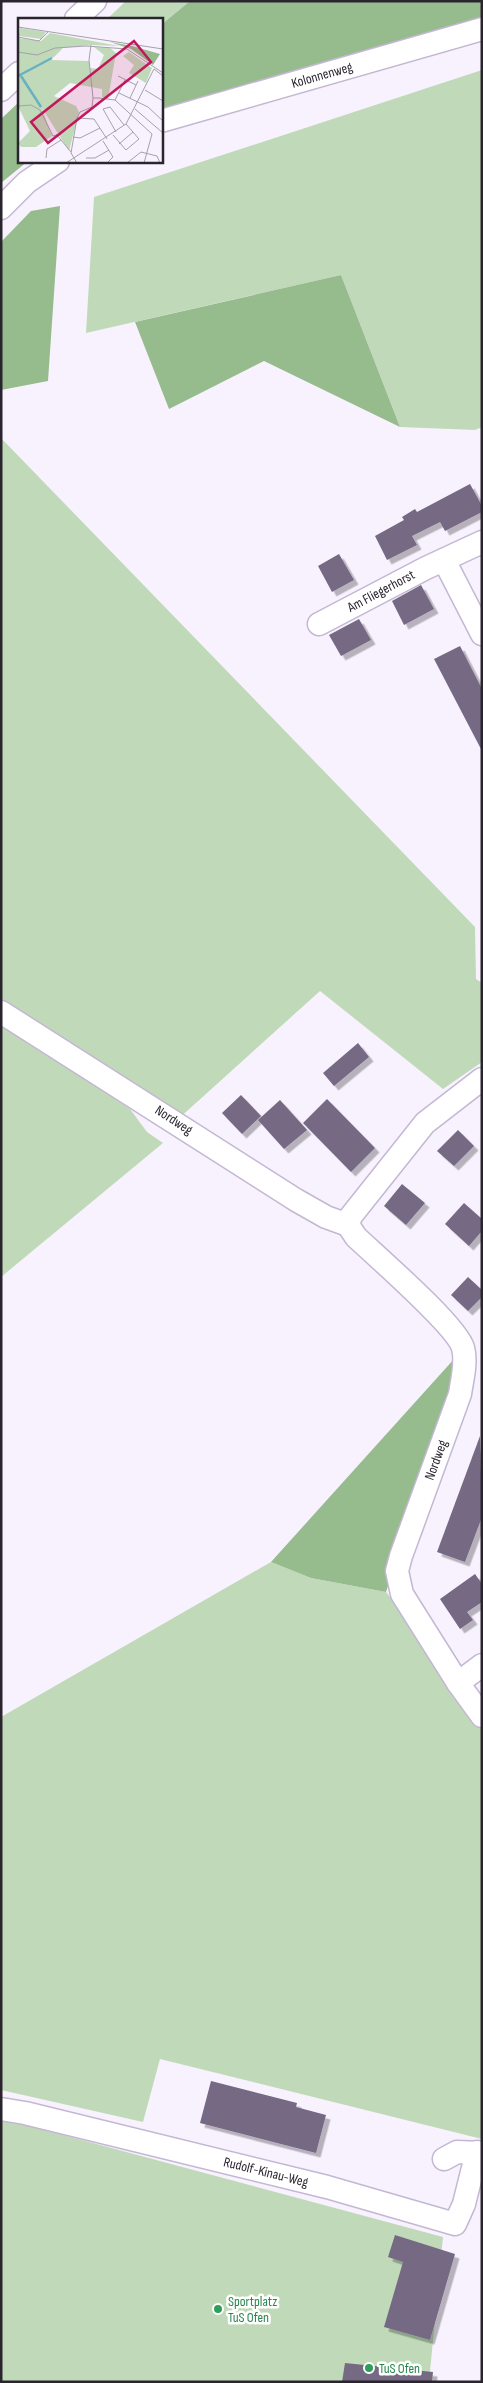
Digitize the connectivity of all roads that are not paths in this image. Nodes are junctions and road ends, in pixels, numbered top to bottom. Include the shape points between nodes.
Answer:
1 (95, 1) edge
2 (77, 18) edge
3 (482, 29) edge
4 (18, 74) edge
5 (1, 90) edge
6 (162, 121) edge
7 (57, 162) edge
8 (1, 208) edge
9 (482, 542) edge
10 (444, 560) junction
11 (319, 624) dead end
12 (482, 634) edge
13 (1, 1012) edge
14 (482, 1079) edge
15 (348, 1225) junction
16 (482, 1665) edge
17 (458, 1683) junction
18 (482, 1716) edge
19 (1, 2109) edge
20 (479, 2152) edge
21 (444, 2159) dead end

1 - 2 street
3 - 6 street, Kolonnenweg
4 - 5 street
7 - 8 street via 27,182
9 - 10 street, Am Fliegerhorst
10 - 11 street, Am Fliegerhorst
10 - 12 street
13 - 15 street, Nordweg via 296,1200
14 - 15 street via 425,1123 351,1216
15 - 17 street, Nordweg via 356,1237 446,1324 464,1348 460,1394 397,1571 399,1586 407,1602
16 - 17 street
17 - 18 street, Nordweg
19 - 20 street, Rudolf-Kinau-Weg via 25,2112 327,2187 455,2224
20 - 21 street, Rudolf-Kinau-Weg via 457,2152

